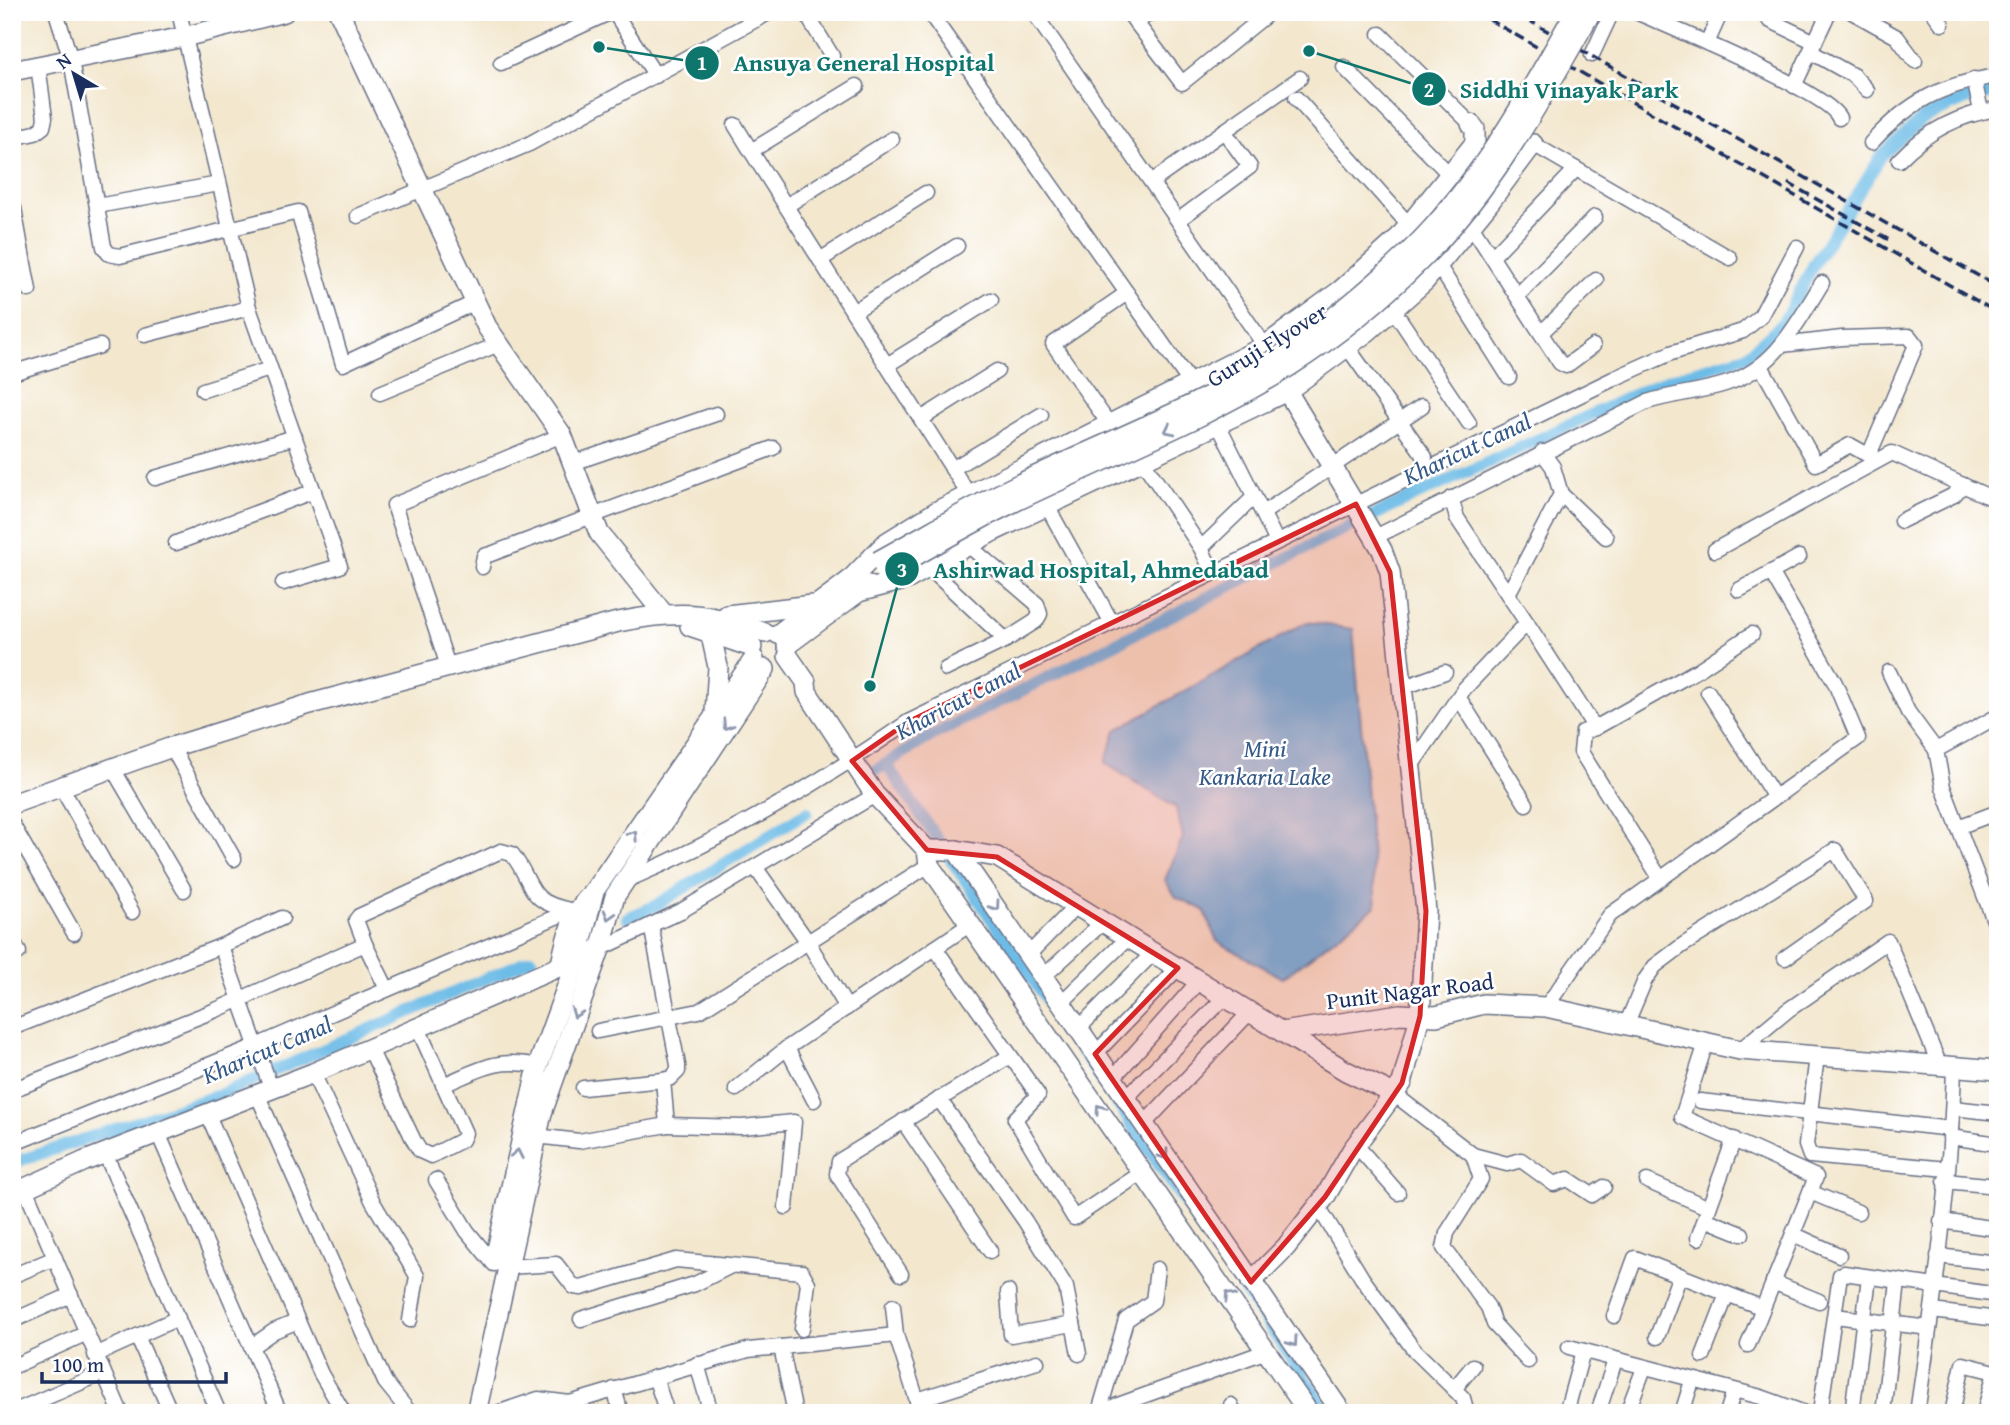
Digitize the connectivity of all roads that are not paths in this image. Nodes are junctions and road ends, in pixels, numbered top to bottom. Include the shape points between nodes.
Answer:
1 (56, 12) edge
2 (179, 12) edge
3 (284, 12) edge
4 (339, 12) edge
5 (613, 12) edge
6 (770, 12) edge
7 (805, 12) edge
8 (929, 12) edge
9 (1033, 12) edge
10 (1151, 12) edge
11 (1270, 12) edge
12 (1575, 12) edge
13 (1591, 12) edge
14 (1612, 12) edge
15 (1636, 12) edge
16 (1721, 12) edge
17 (1829, 12) edge
18 (1852, 12) edge
19 (1132, 18) edge
20 (1668, 18) edge
21 (1769, 20) dead end
22 (1380, 34) dead end
23 (184, 37) junction
24 (1707, 43) junction
25 (1813, 47) junction
26 (1592, 55) dead end
27 (832, 56) dead end
28 (71, 60) junction
29 (1915, 61) dead end
30 (501, 63) dead end
31 (38, 65) junction
32 (1344, 67) dead end
33 (12, 71) edge
34 (656, 76) junction
35 (1998, 76) edge
36 (1300, 78) dead end
37 (1975, 81) junction
38 (857, 86) dead end
39 (1794, 86) junction
40 (1867, 90) dead end
41 (1296, 98) dead end
42 (1998, 109) edge
43 (1980, 110) junction
44 (1839, 118) dead end
45 (1471, 124) joint
46 (735, 125) dead end
47 (1224, 131) junction
48 (12, 138) edge
49 (892, 139) dead end
50 (1871, 143) dead end
51 (1533, 144) joint
52 (751, 151) junction
53 (1899, 160) dead end
54 (1576, 169) junction
55 (1450, 175) junction
56 (1153, 181) junction
57 (219, 184) junction
58 (423, 190) junction
59 (926, 193) dead end
60 (97, 206) junction
61 (786, 206) junction
62 (14, 208) dead end
63 (358, 216) dead end
64 (1595, 217) dead end
65 (1180, 219) junction
66 (1409, 225) junction
67 (1471, 225) junction
68 (230, 230) junction
69 (957, 246) dead end
70 (1797, 247) dead end
71 (17, 249) edge
72 (1492, 257) junction
73 (1730, 258) dead end
74 (820, 260) junction
75 (1438, 265) junction
76 (1596, 280) dead end
77 (1822, 283) dead end
78 (29, 290) dead end
79 (1127, 293) junction
80 (1517, 296) junction
81 (991, 300) dead end
82 (476, 302) junction
83 (249, 308) junction
84 (1393, 309) junction
85 (853, 312) junction
86 (1541, 333) junction
87 (145, 335) dead end
88 (499, 344) junction
89 (1346, 345) junction
90 (1782, 345) junction
91 (100, 346) dead end
92 (1265, 346) junction
93 (1594, 346) dead end
94 (887, 365) junction
95 (1761, 366) junction
96 (271, 369) junction
97 (997, 371) dead end
98 (12, 373) edge
99 (1508, 377) dead end
100 (1191, 384) junction
101 (203, 390) dead end
102 (1287, 391) junction
103 (380, 393) dead end
104 (1422, 406) dead end
105 (716, 414) dead end
106 (1041, 415) dead end
107 (920, 419) junction
108 (1217, 422) junction
109 (1401, 423) junction
110 (1469, 423) dead end
111 (1109, 424) junction
112 (562, 435) junction
113 (295, 437) junction
114 (773, 448) dead end
115 (1542, 452) junction
116 (1425, 457) dead end
117 (1873, 458) junction
118 (1142, 460) junction
119 (573, 463) junction
120 (1334, 468) junction
121 (952, 469) junction
122 (155, 478) dead end
123 (1963, 485) junction
124 (314, 491) junction
125 (1561, 494) junction
126 (969, 495) junction
127 (1254, 497) junction
128 (1451, 498) junction
129 (1998, 501) edge
130 (1048, 506) junction
131 (1358, 506) junction
132 (1262, 513) junction
133 (593, 517) junction
134 (1902, 521) dead end
135 (1373, 534) junction
136 (1606, 537) dead end
137 (176, 542) dead end
138 (1277, 542) junction
139 (968, 545) junction
140 (1201, 548) junction
141 (1715, 550) dead end
142 (1799, 557) dead end
143 (482, 567) dead end
144 (881, 567) junction
145 (929, 568) junction
146 (1771, 572) junction
147 (1213, 573) junction
148 (283, 583) dead end
149 (854, 586) junction
150 (1739, 590) dead end
151 (1508, 594) junction
152 (817, 604) junction
153 (663, 612) junction
154 (1112, 623) junction
155 (1527, 623) junction
156 (708, 624) junction
157 (811, 626) junction
158 (1752, 634) dead end
159 (1006, 640) junction
160 (771, 651) junction
161 (448, 666) junction
162 (946, 669) dead end
163 (1445, 672) dead end
164 (1889, 672) dead end
165 (804, 684) junction
166 (1402, 688) junction
167 (1708, 692) dead end
168 (1459, 698) junction
169 (715, 713) junction
170 (1998, 716) edge
171 (1595, 728) junction
172 (1936, 750) junction
173 (175, 753) junction
174 (852, 761) junction
175 (1411, 766) junction
176 (116, 774) junction
177 (64, 792) junction
178 (875, 795) junction
179 (1774, 796) junction
180 (12, 804) edge
181 (1526, 804) dead end
182 (12, 811) edge
183 (1998, 812) edge
184 (12, 824) edge
185 (1958, 827) junction
186 (955, 850) junction
187 (928, 855) junction
188 (234, 859) dead end
189 (755, 867) junction
190 (1660, 878) junction
191 (622, 882) junction
192 (184, 890) dead end
193 (594, 891) junction
194 (1076, 906) junction
195 (575, 908) junction
196 (132, 912) dead end
197 (1994, 912) edge
198 (282, 918) dead end
199 (1103, 922) junction
200 (972, 923) junction
201 (651, 925) junction
202 (1998, 931) edge
203 (74, 933) dead end
204 (1128, 938) junction
205 (808, 942) junction
206 (366, 944) junction
207 (221, 946) junction
208 (935, 948) junction
209 (600, 949) junction
210 (1153, 953) junction
211 (1028, 955) junction
212 (1785, 958) dead end
213 (570, 960) junction
214 (1178, 968) junction
215 (1043, 977) junction
216 (1199, 981) junction
217 (387, 989) junction
218 (1225, 997) junction
219 (241, 999) junction
220 (1061, 1003) junction
221 (1546, 1007) junction
222 (847, 1008) junction
223 (1250, 1012) junction
224 (1420, 1016) junction
225 (668, 1017) junction
226 (1626, 1025) junction
227 (12, 1027) edge
228 (418, 1028) junction
229 (1078, 1028) junction
230 (598, 1031) dead end
231 (1282, 1032) junction
232 (1706, 1043) junction
233 (787, 1048) junction
234 (370, 1049) junction
235 (257, 1050) junction
236 (1740, 1050) junction
237 (1095, 1054) junction
238 (1010, 1056) junction
239 (1817, 1056) junction
240 (538, 1066) junction
241 (1947, 1066) junction
242 (1998, 1070) edge
243 (313, 1073) junction
244 (1112, 1079) junction
245 (663, 1080) junction
246 (443, 1085) junction
247 (583, 1088) dead end
248 (266, 1089) junction
249 (736, 1089) dead end
250 (12, 1090) edge
251 (1394, 1094) junction
252 (939, 1099) junction
253 (1125, 1099) junction
254 (814, 1100) dead end
255 (1700, 1101) dead end
256 (1953, 1108) junction
257 (1810, 1113) junction
258 (1998, 1113) edge
259 (208, 1115) junction
260 (903, 1121) junction
261 (667, 1125) junction
262 (1143, 1125) junction
263 (158, 1133) junction
264 (1951, 1133) junction
265 (536, 1136) junction
266 (1734, 1139) junction
267 (12, 1143) edge
268 (1998, 1144) edge
269 (1356, 1145) junction
270 (105, 1153) junction
271 (1472, 1155) junction
272 (1143, 1172) junction
273 (1946, 1175) junction
274 (436, 1180) dead end
275 (1647, 1181) dead end
276 (1998, 1186) edge
277 (1604, 1187) dead end
278 (19, 1191) edge
279 (1810, 1192) junction
280 (1398, 1194) dead end
281 (1318, 1206) junction
282 (786, 1207) dead end
283 (1858, 1212) dead end
284 (1707, 1214) junction
285 (1941, 1221) junction
286 (1998, 1229) edge
287 (1742, 1234) dead end
288 (1793, 1234) junction
289 (1698, 1238) dead end
290 (989, 1251) dead end
291 (1839, 1255) dead end
292 (1938, 1256) junction
293 (55, 1258) junction
294 (1998, 1264) edge
295 (501, 1265) junction
296 (732, 1265) junction
297 (1157, 1269) dead end
298 (901, 1274) dead end
299 (1680, 1275) junction
300 (12, 1276) edge
301 (1869, 1277) junction
302 (1251, 1282) junction
303 (1773, 1282) junction
304 (1898, 1282) junction
305 (1934, 1288) junction
306 (1008, 1292) dead end
307 (1727, 1294) junction
308 (71, 1295) junction
309 (1998, 1295) edge
310 (1819, 1301) dead end
311 (893, 1306) dead end
312 (1763, 1308) junction
313 (1931, 1311) junction
314 (1614, 1316) dead end
315 (1835, 1316) junction
316 (178, 1318) junction
317 (581, 1319) dead end
318 (1998, 1319) edge
319 (410, 1320) dead end
320 (1864, 1320) junction
321 (12, 1321) edge
322 (298, 1321) junction
323 (1893, 1323) junction
324 (1073, 1324) junction
325 (1929, 1328) junction
326 (802, 1329) dead end
327 (87, 1333) junction
328 (896, 1335) junction
329 (137, 1336) junction
330 (1657, 1338) dead end
331 (1748, 1345) dead end
332 (251, 1347) junction
333 (781, 1347) junction
334 (1267, 1351) junction
335 (95, 1354) junction
336 (1079, 1354) dead end
337 (1703, 1356) dead end
338 (1615, 1360) junction
339 (1528, 1361) dead end
340 (1037, 1362) dead end
341 (697, 1364) junction
342 (1473, 1366) dead end
343 (12, 1367) edge
344 (1644, 1368) junction
345 (1997, 1372) edge
346 (103, 1373) junction
347 (655, 1377) junction
348 (1692, 1381) junction
349 (1454, 1389) junction
350 (614, 1390) junction
351 (1734, 1391) junction
352 (919, 1406) edge
353 (571, 1408) edge
354 (1774, 1408) edge
355 (15, 1411) edge
356 (119, 1412) edge
357 (1097, 1412) edge
358 (171, 1413) edge
359 (219, 1413) edge
360 (280, 1413) edge
361 (344, 1413) edge
362 (410, 1413) edge
363 (465, 1413) edge
364 (477, 1413) edge
365 (498, 1413) edge
366 (621, 1413) edge
367 (667, 1413) edge
368 (712, 1413) edge
369 (795, 1413) edge
370 (1309, 1413) edge
371 (1342, 1413) edge
372 (1467, 1413) edge
373 (1566, 1413) edge
374 (1598, 1413) edge
375 (1627, 1413) edge
376 (1682, 1413) edge
377 (1727, 1413) edge
378 (1805, 1413) edge
379 (1820, 1413) edge
380 (1852, 1413) edge
381 (1883, 1413) edge
382 (1917, 1413) edge
383 (1952, 1413) edge
384 (1984, 1413) edge

1 - 28 street
2 - 23 street
3 - 23 street
4 - 58 street
5 - 30 street
5 - 34 street
6 - 34 street
7 - 27 street
8 - 79 street
9 - 56 street
10 - 19 street
11 - 19 street via 1182,83
12 - 144 street, Guruji Flyover, bridge via 1513,123 1466,185 1412,249 1349,306 1282,354 1223,387 1002,492
13 -> 144 street, Guruji Flyover, bridge via 1524,130 1477,194 1422,259 1358,317 1290,366 1229,400
14 - 26 street
15 - 20 street
16 - 24 street
17 - 25 street
18 - 29 street via 1897,37
20 - 24 street
21 - 25 street
22 - 45 street
23 - 28 street
23 - 57 street
24 - 39 street
25 - 39 street
25 - 40 street
28 - 31 street
28 - 60 street
31 - 33 street
31 - 48 street via 43,127
32 - 55 street
34 - 58 street via 529,144
35 - 37 street
36 - 47 street
37 - 43 street
37 - 50 street via 1926,97 1895,116
38 - 52 street
39 - 44 street via 1829,106
41 - 66 street
42 - 43 street
43 - 53 street via 1934,131
45 - 55 street via 1475,143
46 - 52 street
47 - 56 street
47 - 65 street via 1250,167
49 - 61 street
51 - 54 street
51 - 67 street
52 - 61 street
54 - 72 street
54 - 73 street
55 - 66 street
56 - 65 street
57 - 60 street
57 - 68 street
58 - 63 street
58 - 82 street
59 - 74 street
60 - 68 street via 104,247 120,256
61 - 74 street
62 - 71 street
64 - 80 street
65 - 92 street
66 - 92 street via 1341,290
67 - 72 street
67 - 75 street
68 - 82 street via 298,212 343,364
68 - 83 street
69 - 85 street
70 - 131 street via 1760,317 1743,331 1671,353
71 - 78 street
72 - 80 street
74 - 85 street
75 - 84 street
75 - 99 street
76 - 86 street
77 - 90 street
79 - 100 street
79 - 111 street via 1054,344
80 - 86 street
81 - 94 street
82 - 88 street
83 - 87 street
83 - 96 street
84 - 89 street
84 - 110 street
85 - 94 street
86 - 93 street via 1566,366
88 - 103 street
88 - 112 street
89 - 102 street
89 - 109 street
90 - 95 street
90 - 117 street via 1909,336 1916,345
91 - 98 street
92 - 100 street
92 - 102 street
94 - 107 street
95 - 115 street via 1723,385 1647,402
95 - 117 street via 1816,464 1850,445
96 - 101 street
96 - 113 street
97 - 107 street
100 - 111 street
102 - 108 street
102 - 120 street
104 - 109 street
105 - 119 street
106 - 121 street
107 - 121 street
108 - 118 street
108 - 127 street
109 - 116 street
109 - 120 street
111 - 126 street
112 - 119 street
112 - 161 street via 394,505
113 - 122 street
113 - 124 street
114 - 133 street
115 - 125 street via 1553,467
115 - 128 street
117 - 123 street via 1892,453
117 - 141 street
118 - 130 street
118 - 140 street
119 - 133 street
120 - 131 street
120 - 132 street
121 - 126 street
123 - 129 street
123 - 134 street via 1954,495
124 - 137 street
124 - 148 street via 340,566
125 - 136 street
125 - 151 street
126 - 149 street via 887,542
127 - 132 street
127 - 140 street
128 - 135 street
128 - 151 street via 1457,518
130 - 139 street
130 - 154 street
131 - 135 street
131 - 138 street
132 - 138 street
133 - 143 street via 484,556
133 - 153 street via 599,533
135 - 166 street via 1390,572
138 - 147 street
139 - 145 street
139 - 159 street via 1037,604 1040,614 1036,621
140 - 147 street
142 - 146 street
144 - 149 street, Guruji Flyover
145 - 149 street via 908,579
145 - 159 street
146 - 150 street
146 - 179 street via 1835,683 1858,738
147 - 154 street
149 - 152 street
149 - 157 street
151 - 155 street
152 - 156 street
152 - 160 street
153 - 156 street
153 - 161 street
154 - 174 street via 908,722
155 - 168 street
155 - 171 street
156 - 160 street
156 - 169 street via 718,667
156 - 173 street via 668,620 534,648
157 - 160 street
157 - 165 street
158 - 171 street
159 - 162 street
160 - 165 street
160 - 169 street
160 -> 191 street
161 - 180 street via 172,747
163 - 166 street
164 - 172 street via 1908,712
165 - 174 street
166 - 175 street
167 - 179 street
168 - 175 street
168 - 181 street
193 -> 169 street
170 - 172 street
171 - 190 street via 1583,732 1581,752
172 - 185 street
173 - 176 street
173 - 188 street
174 - 178 street
174 - 191 street via 689,854
175 - 224 street via 1426,911
176 - 177 street
176 - 192 street
177 - 182 street
177 - 196 street
178 - 187 street
178 - 189 street
179 - 190 street
183 - 185 street
184 - 203 street
185 - 197 street
186 - 187 street
186 - 194 street via 997,857
186 -> 211 street
187 - 200 street
187 - 205 street
189 - 201 street
189 - 205 street
190 - 221 street via 1610,915
191 - 193 street
191 -> 209 street
193 - 195 street
193 - 213 street
194 - 199 street
194 - 211 street
195 - 206 street via 547,905 512,854 501,851 359,916 356,920
195 - 213 street via 568,927
195 - 217 street
197 - 202 street
198 - 207 street
199 - 204 street
199 - 215 street
200 - 208 street
272 -> 200 street
201 - 209 street
201 - 225 street
204 - 210 street
204 - 220 street
205 - 222 street
205 - 225 street via 699,1011
206 - 217 street
206 - 219 street
207 - 219 street
207 - 227 street
208 - 222 street
208 - 238 street
209 - 213 street
209 -> 265 street
210 - 214 street
210 - 229 street
211 - 215 street
212 - 226 street via 1866,901 1835,850 1655,966
213 - 228 street
213 - 240 street
214 - 216 street
214 - 237 street
215 - 220 street
216 - 218 street
216 - 244 street
217 - 235 street
218 - 223 street
218 - 253 street
219 - 235 street
219 - 250 street
220 - 229 street
221 - 224 street, Punit Nagar Road via 1484,1004
221 - 226 street, Punit Nagar Road
222 - 233 street
223 - 231 street
223 - 262 street
224 - 231 street, Punit Nagar Road via 1400,1014
224 - 251 street via 1402,1083
225 - 230 street
225 - 245 street via 678,1071
226 - 232 street, Punit Nagar Road
228 - 234 street
228 - 246 street
229 - 237 street
231 - 251 street
232 - 236 street, Punit Nagar Road
232 - 266 street via 1682,1117
233 - 249 street
233 - 254 street
234 - 243 street
234 - 246 street via 414,1141 426,1155 465,1137
235 - 248 street
235 - 267 street
236 - 239 street, Punit Nagar Road
236 - 241 street via 1788,1010 1888,941
237 - 244 street
238 - 252 street
238 - 272 street via 1038,1095 1015,1119 1073,1218
239 - 241 street, Punit Nagar Road
239 - 257 street
240 - 246 street via 513,1060 496,1063
295 -> 240 street
241 - 242 street, Punit Nagar Road
241 - 256 street
243 - 248 street
243 - 319 street via 373,1202 417,1276
244 - 253 street
245 - 247 street
245 - 261 street
248 - 259 street
248 - 362 street via 385,1382
251 - 269 street
251 - 271 street
252 - 260 street
252 - 324 street via 1066,1287
253 - 262 street
255 - 257 street
256 - 258 street
256 - 264 street
257 - 264 street
257 - 273 street via 1806,1145 1810,1156
259 - 263 street
259 - 322 street
260 - 290 street
260 - 298 street via 837,1166 837,1174
261 - 265 street via 579,1141
261 - 282 street via 741,1128 794,1122
262 -> 302 street
263 - 270 street
263 - 332 street
264 - 268 street
264 - 273 street
265 - 295 street
266 - 279 street via 1816,1177
266 - 284 street
269 - 280 street
269 - 281 street
270 - 278 street
270 - 316 street
271 - 277 street via 1507,1164 1521,1160 1554,1184 1568,1179 1592,1195
271 - 339 street via 1481,1179 1447,1233 1444,1248 1488,1307 1493,1324
334 -> 272 street
273 - 276 street
273 - 285 street
274 - 295 street via 467,1231
275 - 284 street
278 - 293 street
279 - 283 street
279 - 288 street
281 - 302 street
281 - 349 street via 1414,1350
284 - 287 street
284 - 289 street
285 - 286 street
285 - 292 street
288 - 291 street
288 - 303 street
292 - 294 street
292 - 305 street
293 - 300 street
293 - 308 street
295 - 296 street via 556,1264 581,1288 676,1260
295 - 363 street
295 - 364 street
296 - 317 street via 695,1284
296 - 326 street via 802,1272 808,1283
297 - 357 street via 1153,1301 1126,1320
299 - 307 street
299 - 314 street via 1635,1258
299 - 330 street
301 - 304 street
301 - 315 street via 1840,1275
301 - 320 street
302 -> 371 street
303 - 310 street
303 - 312 street
304 - 305 street
304 - 323 street
305 - 309 street
305 - 313 street
306 - 324 street via 1011,1335
307 - 312 street
307 - 337 street
308 - 321 street
308 - 327 street
311 - 328 street
312 - 331 street
313 - 318 street
313 - 325 street
315 - 320 street
315 - 379 street
316 - 329 street
316 - 359 street
320 - 323 street
320 - 380 street
322 - 332 street
322 - 361 street
323 - 325 street
323 - 381 street
324 - 336 street
325 - 382 street
327 - 335 street
327 - 343 street
328 - 333 street
328 - 352 street
329 - 335 street
329 - 358 street
332 - 360 street
333 - 341 street via 748,1350
333 - 369 street
334 - 357 street
334 - 370 street
335 - 346 street
338 - 344 street
338 - 373 street via 1576,1349
338 - 374 street
340 - 352 street
341 - 347 street
341 - 368 street
342 - 349 street
344 - 348 street
344 - 375 street
345 - 383 street via 1963,1364
345 - 384 street
346 - 355 street
346 - 356 street
347 - 350 street
347 - 367 street
348 - 351 street
348 - 376 street
349 - 372 street
350 - 353 street
350 - 366 street
351 - 354 street
351 - 377 street
353 - 365 street via 538,1399
354 - 378 street

